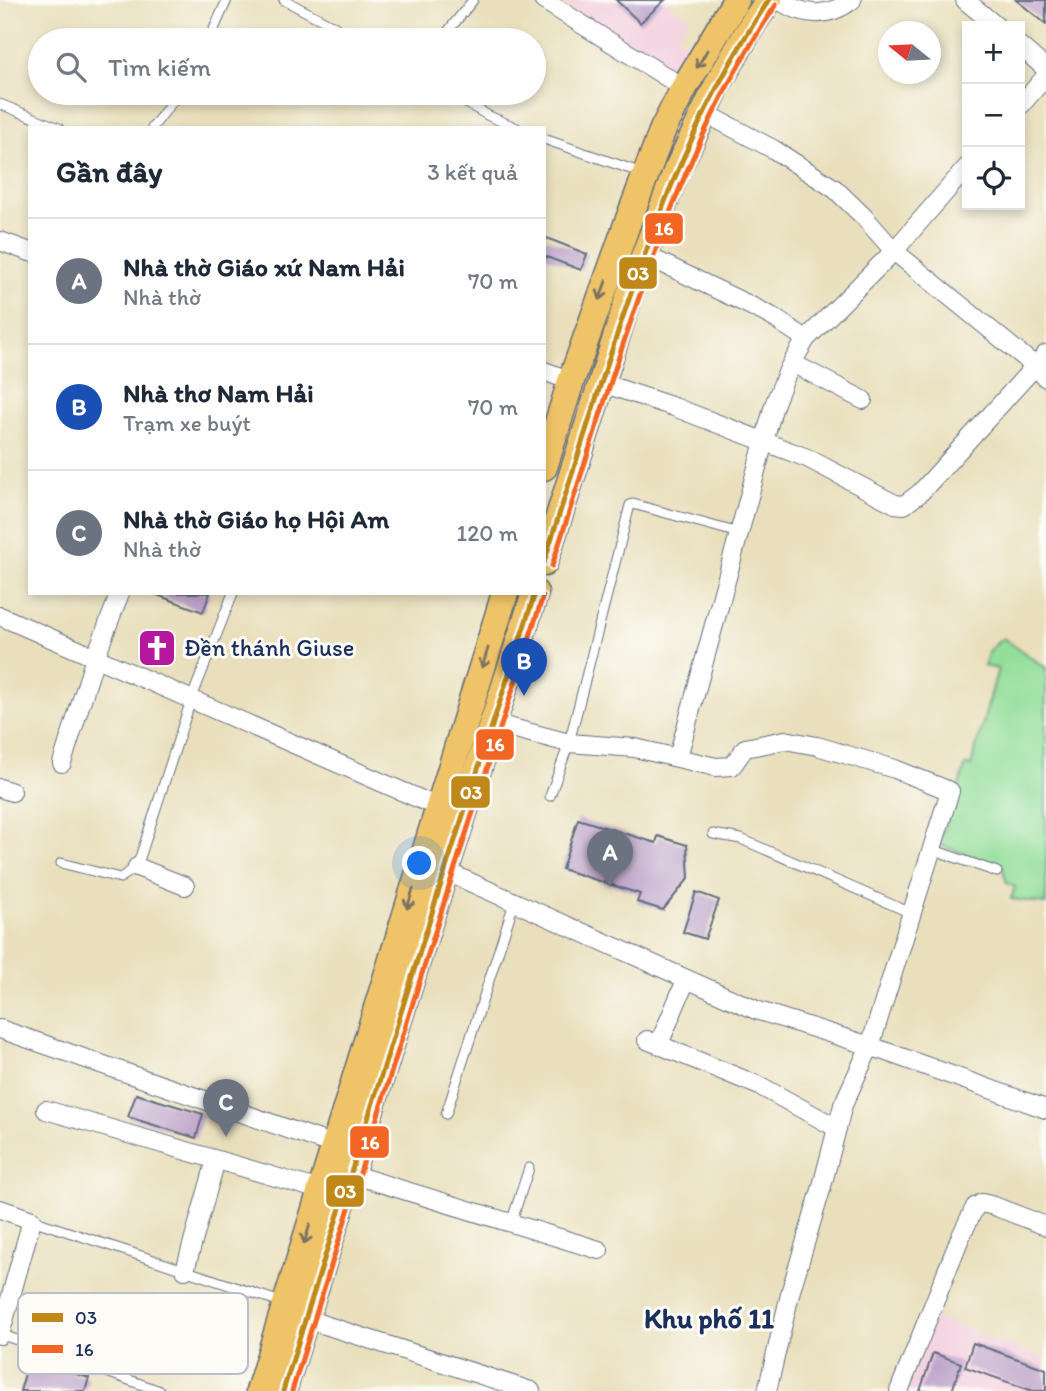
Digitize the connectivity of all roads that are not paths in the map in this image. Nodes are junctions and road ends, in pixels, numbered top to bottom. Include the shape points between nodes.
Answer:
1 (228, 0) edge
2 (284, 0) edge
3 (473, 0) edge
4 (544, 0) edge
5 (736, 0) edge
6 (769, 0) edge
7 (778, 0) edge
8 (852, 0) edge
9 (965, 0) edge
10 (990, 21) edge
11 (215, 28) edge
12 (337, 28) edge
13 (451, 28) edge
14 (1025, 50) edge
15 (1046, 69) edge
16 (1046, 76) edge
17 (684, 89) junction
18 (1025, 100) edge
19 (0, 104) edge
20 (170, 105) edge
21 (470, 105) edge
22 (703, 112) junction
23 (54, 126) edge
24 (154, 126) edge
25 (512, 126) edge
26 (546, 140) edge
27 (962, 173) edge
28 (646, 175) junction
29 (0, 241) edge
30 (28, 251) edge
31 (894, 251) junction
32 (645, 255) junction
33 (806, 339) junction
34 (792, 363) junction
35 (1042, 366) edge
36 (546, 372) edge
37 (571, 381) junction
38 (602, 383) junction
39 (863, 400) dead end
40 (553, 406) edge
41 (591, 417) junction
42 (763, 442) junction
43 (546, 453) edge
44 (739, 533) junction
45 (546, 557) edge
46 (119, 595) edge
47 (232, 595) edge
48 (504, 595) edge
49 (534, 595) edge
50 (0, 616) edge
51 (95, 658) junction
52 (191, 700) junction
53 (493, 723) junction
54 (569, 743) junction
55 (678, 757) junction
56 (62, 764) dead end
57 (550, 796) dead end
58 (438, 807) junction
59 (713, 834) dead end
60 (931, 849) junction
61 (61, 863) dead end
62 (137, 867) junction
63 (445, 871) junction
64 (997, 872) dead end
65 (185, 886) dead end
66 (514, 903) junction
67 (911, 914) junction
68 (686, 980) junction
69 (0, 1029) edge
70 (870, 1046) junction
71 (1046, 1109) edge
72 (46, 1110) dead end
73 (446, 1114) dead end
74 (837, 1128) junction
75 (334, 1145) junction
76 (216, 1160) junction
77 (529, 1168) dead end
78 (351, 1174) junction
79 (320, 1190) junction
80 (0, 1209) edge
81 (32, 1220) junction
82 (511, 1223) junction
83 (1046, 1226) edge
84 (599, 1250) dead end
85 (185, 1270) junction
86 (247, 1293) edge
87 (248, 1293) edge
88 (296, 1311) junction
89 (0, 1335) edge
90 (18, 1341) edge
91 (111, 1374) edge
92 (527, 1390) edge
93 (160, 1391) edge
94 (260, 1391) edge
95 (283, 1391) edge
96 (767, 1391) edge
97 (899, 1391) edge

1 - 11 lane
2 - 12 lane
3 - 13 lane
4 - 17 street
5 -> 17 main road
6 - 22 main road
7 - 8 street via 792,9 825,13
9 - 10 street
14 - 15 street
16 - 18 street
17 - 28 main road
19 - 23 lane
20 - 24 lane
21 - 25 lane
22 - 31 street via 835,189
22 - 32 main road
26 - 28 lane
27 - 31 street
28 -> 37 main road
29 - 30 street
31 - 33 street
31 - 35 street
32 - 33 street via 771,316
32 - 38 main road
33 - 34 street
34 - 39 street
34 - 42 street
35 - 42 street via 904,505 895,505 807,458
36 - 37 street
37 - 40 main road
38 - 41 main road
38 - 42 street
40 - 41 main road
40 - 43 main road
41 - 45 main road
42 - 44 street
44 - 54 lane via 631,505
44 - 55 street
46 - 51 street
47 - 52 lane
48 -> 58 main road
49 - 53 main road
50 - 51 street
51 - 52 street
51 - 56 street
52 - 58 street
52 - 62 lane
53 - 54 street
53 - 63 main road
54 - 55 street
54 - 57 lane
55 - 60 street via 732,766 745,748 785,740 895,769 950,791
58 -> 75 main road
59 - 67 lane via 741,839
60 - 64 lane
60 - 67 street
61 - 62 lane via 120,878
62 - 65 street
63 - 66 street
63 - 78 main road
66 - 68 street
66 - 73 lane
67 - 70 street
68 - 70 street via 756,1010
68 - 74 street via 653,1042 762,1087
69 - 75 street
70 - 71 street
70 - 74 street
72 - 76 street
74 - 96 street
75 - 79 main road
76 - 79 street
76 - 85 street
77 - 82 lane
78 - 82 street
78 - 88 main road
79 -> 88 main road
80 - 81 street
81 - 85 lane
81 - 89 street
82 - 84 street
83 - 97 street via 995,1206 982,1203 975,1207
85 - 86 lane
87 - 88 lane
88 - 92 street
88 - 94 main road
88 - 95 main road
89 - 90 lane
91 - 93 lane

